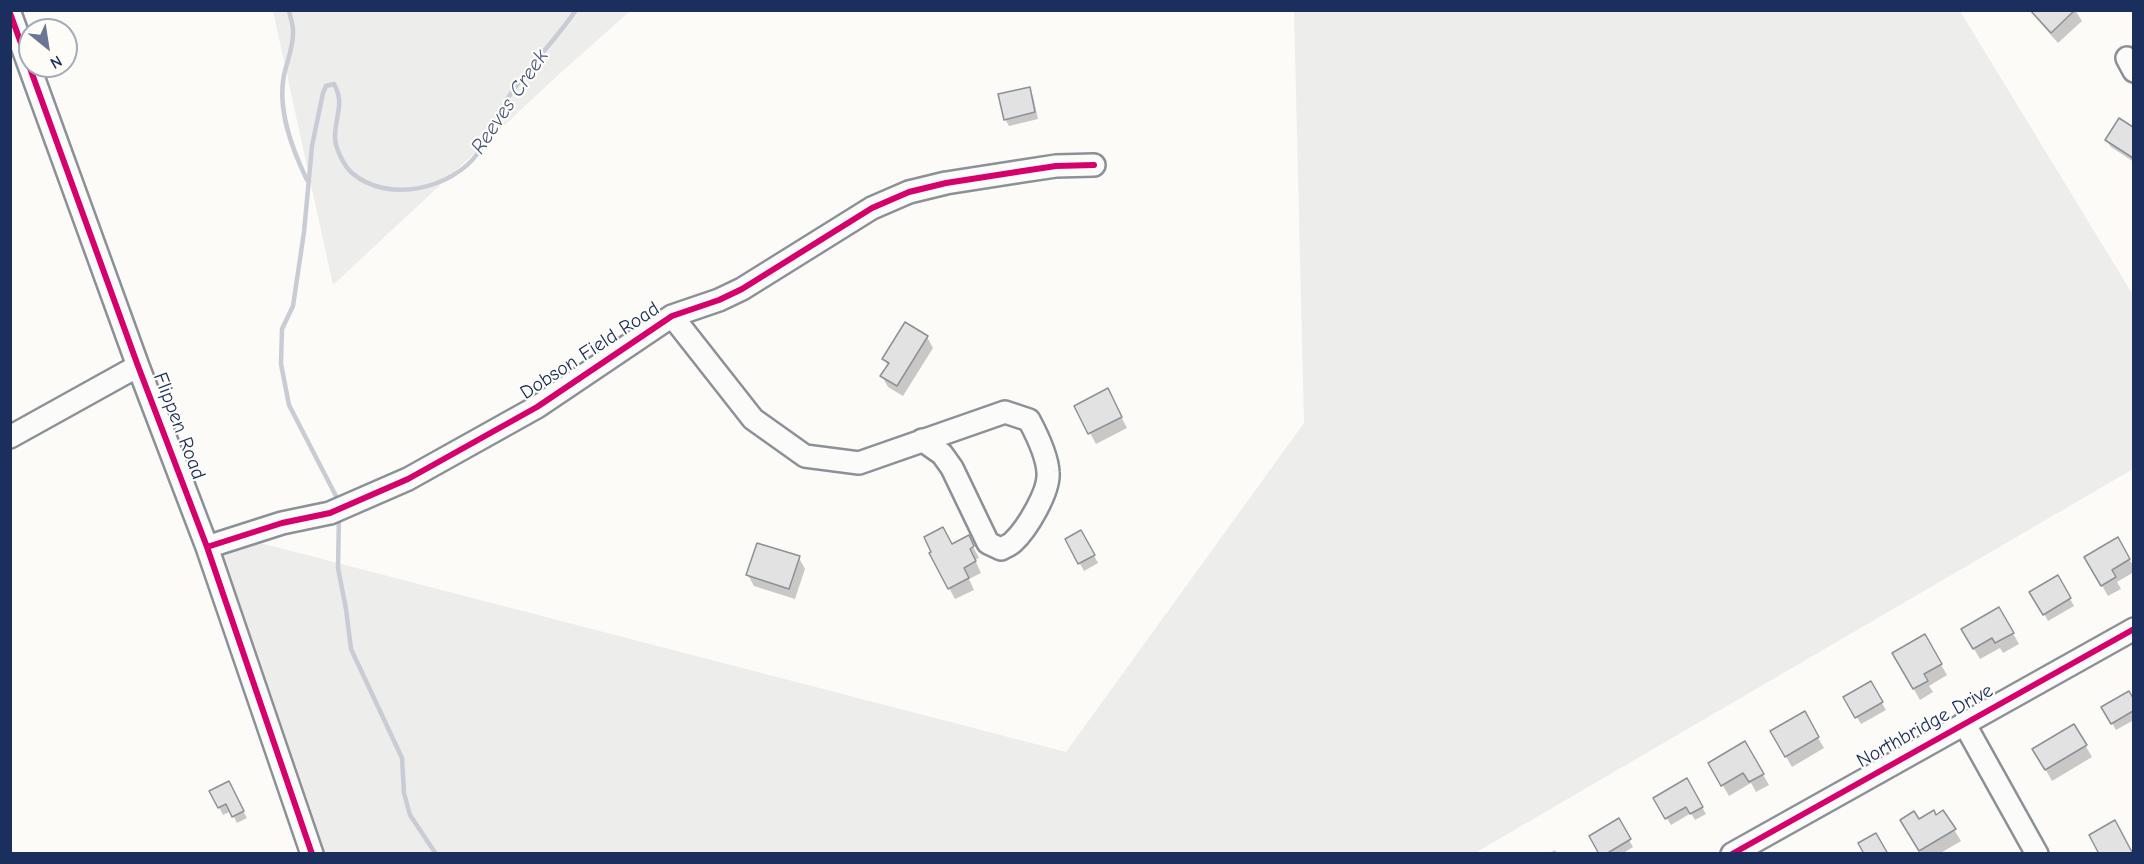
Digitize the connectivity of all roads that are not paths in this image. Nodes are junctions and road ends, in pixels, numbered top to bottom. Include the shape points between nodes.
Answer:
1 (10, 13) edge
2 (1094, 165) dead end
3 (672, 316) junction
4 (138, 366) junction
5 (10, 437) edge
6 (922, 440) junction
7 (207, 547) junction
8 (2133, 629) edge
9 (1964, 723) junction
10 (312, 854) edge
11 (1732, 854) edge
12 (2037, 854) edge

1 - 4 street, Flippen Road
2 - 3 street, Dobson Field Road via 1023,171 909,192 872,208 742,289
3 - 6 street via 753,419 805,456 859,462
3 - 7 street, Dobson Field Road via 537,407 408,479 330,513 282,523
4 - 5 street
4 - 7 street, Flippen Road
6 - 6 street via 1005,412 1029,420 1048,472 1047,486 1033,516 1012,543 1001,549 988,543 952,468 942,454
7 - 10 street, Flippen Road
8 - 9 street, Northbridge Drive
9 - 11 street, Northbridge Drive
9 - 12 street

